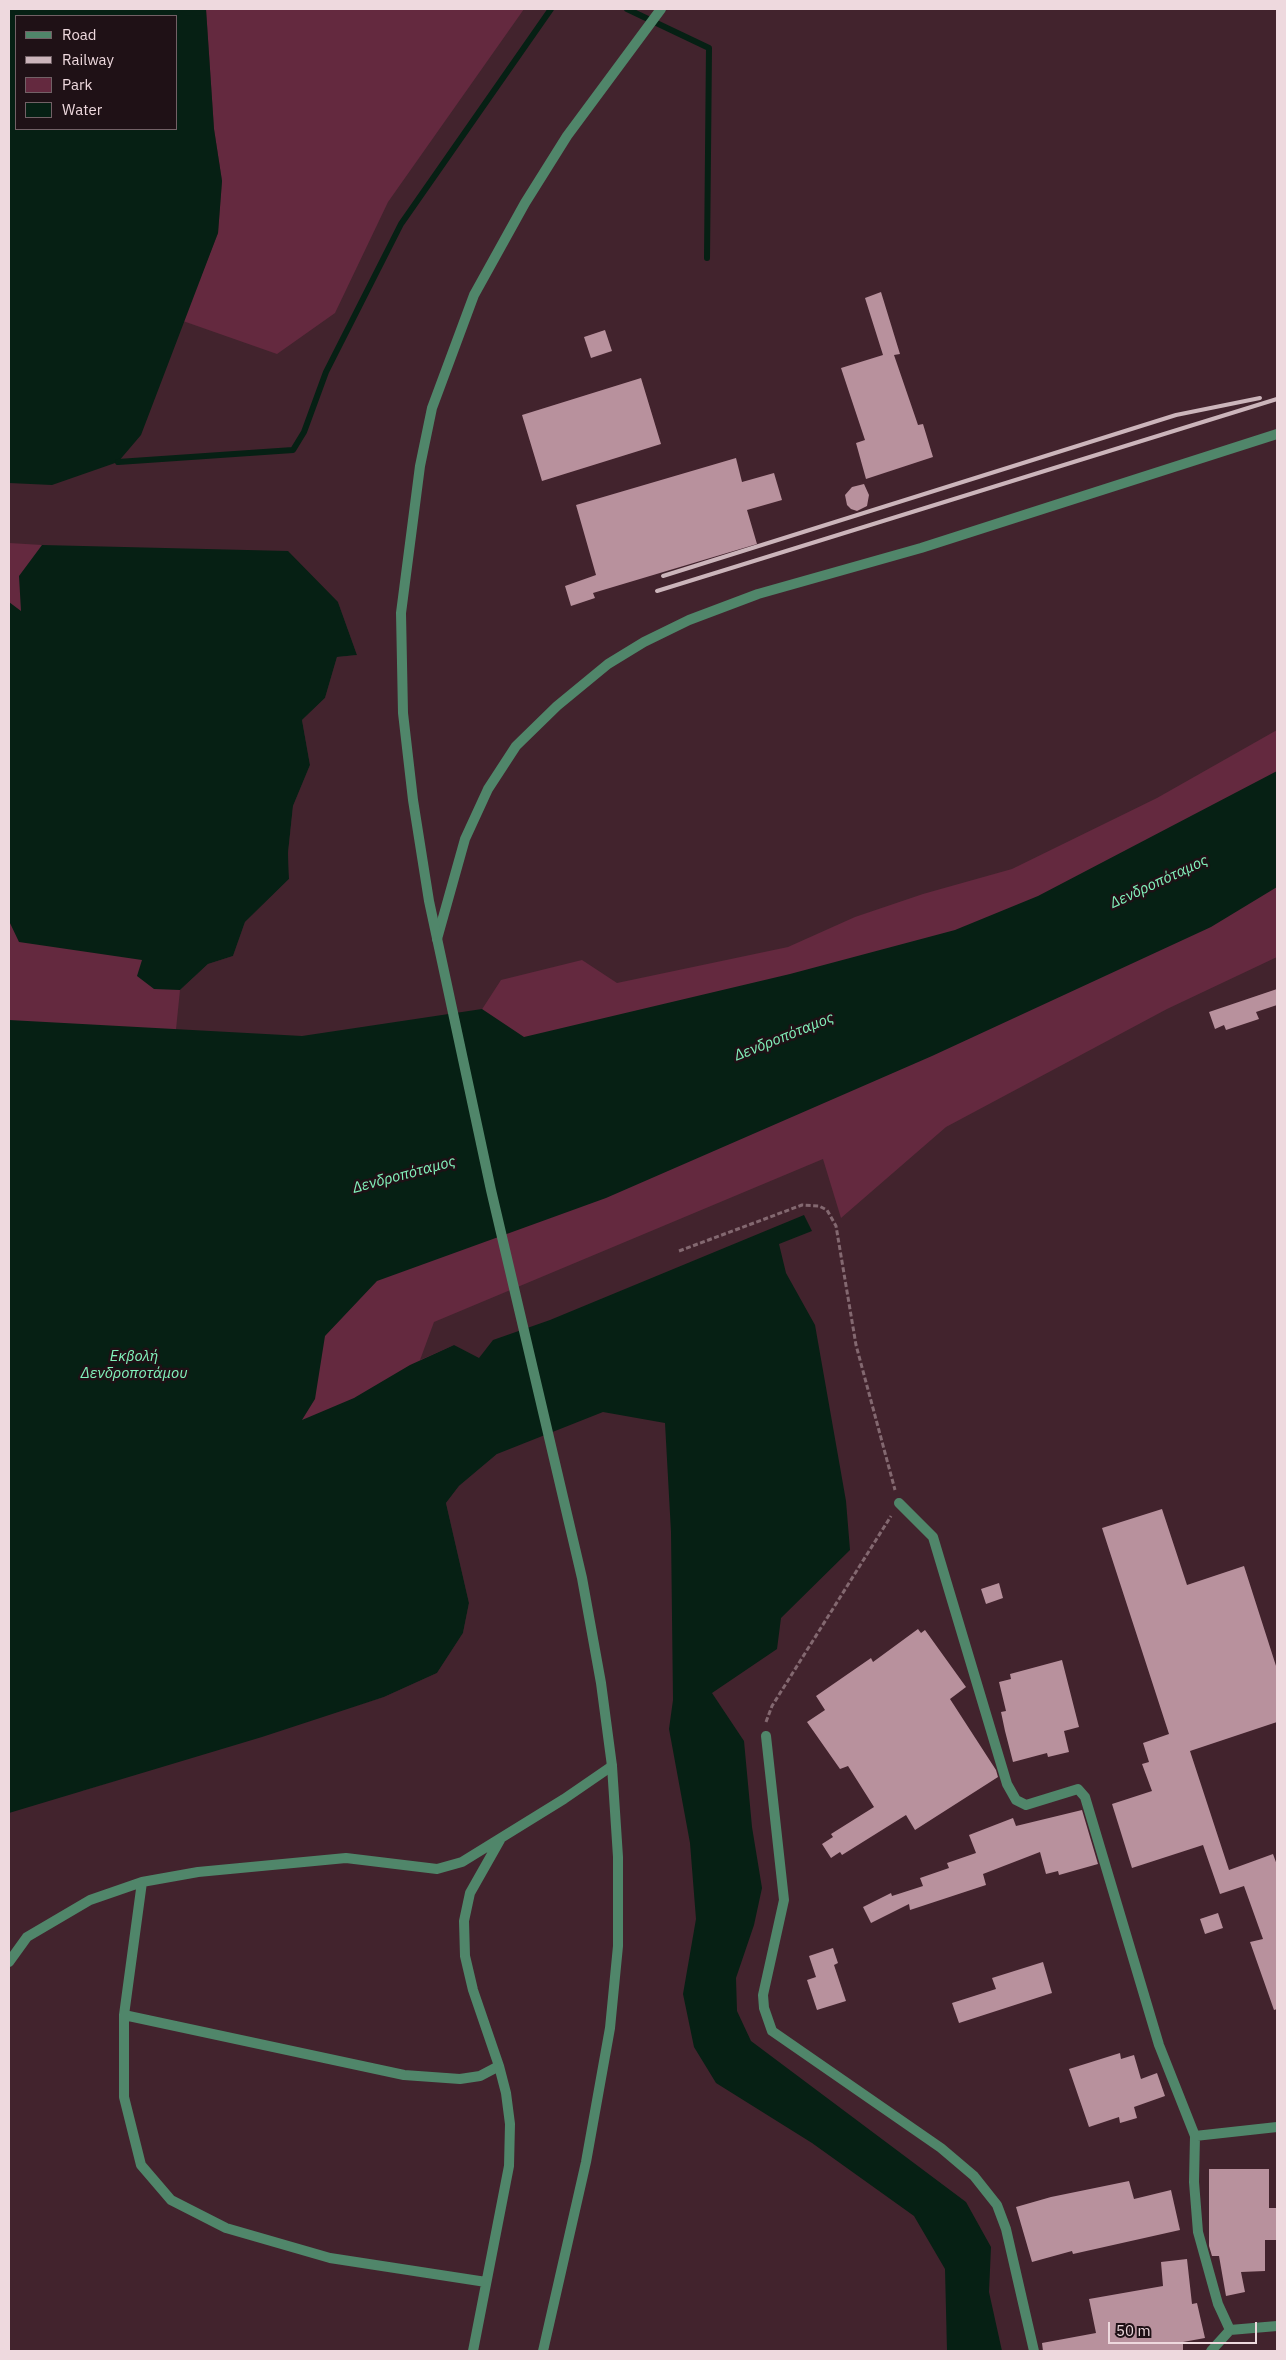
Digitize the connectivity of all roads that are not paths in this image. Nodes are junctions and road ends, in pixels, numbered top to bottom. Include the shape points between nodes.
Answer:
1 (661, 9) edge
2 (1277, 434) edge
3 (437, 939) junction
4 (899, 1503) road end
5 (766, 1736) road end
6 (612, 1766) junction
7 (501, 1840) junction
8 (142, 1882) junction
9 (9, 1962) edge
10 (124, 2015) junction
11 (498, 2066) junction
12 (1277, 2128) edge
13 (1195, 2136) junction
14 (486, 2282) junction
15 (1277, 2326) edge
16 (1230, 2330) junction
17 (473, 2351) edge
18 (543, 2351) edge
19 (1034, 2351) edge
20 (1211, 2351) edge

1 - 3 street via 567,136 520,212 474,296 432,408 420,466 401,613 403,713 416,818
2 - 3 street via 921,548 758,594 688,620 644,642 608,664 557,706 516,746 488,789 465,839
3 - 6 street via 491,1190 582,1578
4 - 13 street via 933,1537 1007,1784 1016,1800 1026,1805 1078,1790 1085,1797 1158,2045
5 - 19 street via 784,1900 763,1994 772,2031 942,2148 974,2176 997,2205 1006,2229
6 - 7 street
6 - 18 street via 618,1857 618,1946 610,2028 586,2162
7 - 8 street via 462,1862 437,1869 346,1858 198,1872
7 - 11 street via 470,1893 464,1921 465,1956
8 - 9 street via 90,1900 27,1937
8 - 10 street
10 - 11 street via 404,2075 460,2079 480,2076
10 - 14 street via 124,2097 141,2165 170,2200 226,2228 330,2258
11 - 14 street via 510,2124 509,2166
12 - 13 street
13 - 16 street via 1198,2232 1218,2304
14 - 17 street
15 - 16 street
16 - 20 street

